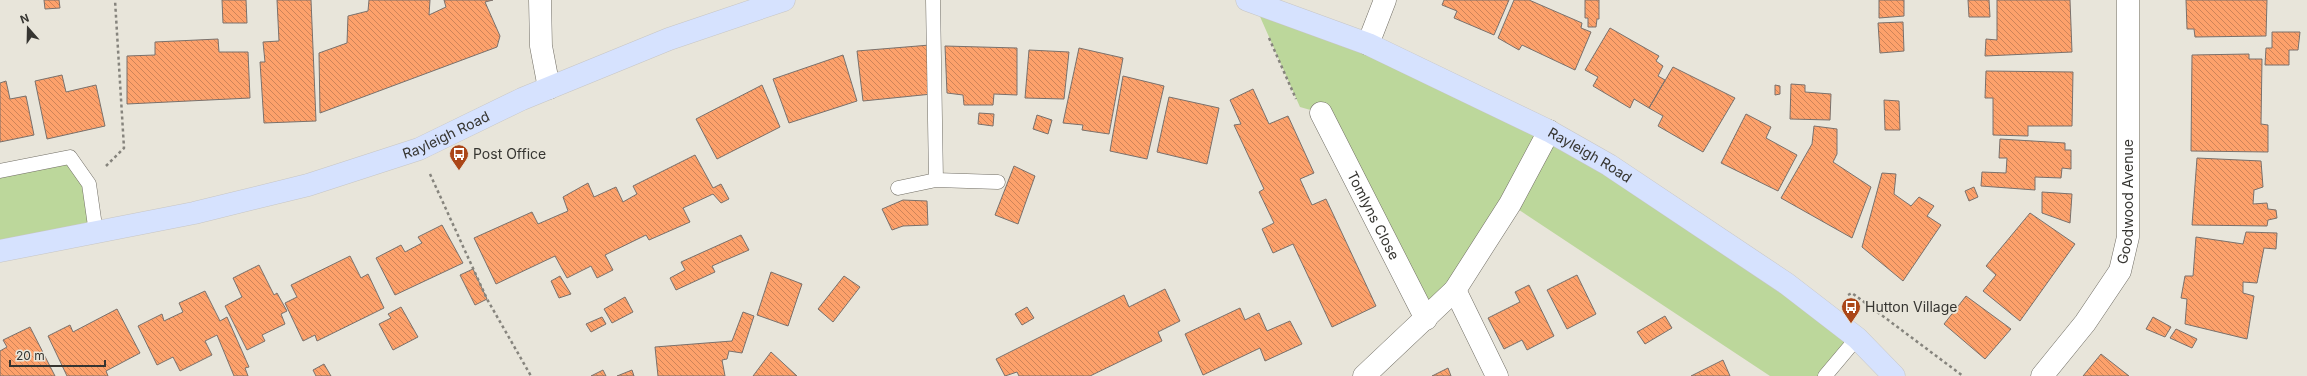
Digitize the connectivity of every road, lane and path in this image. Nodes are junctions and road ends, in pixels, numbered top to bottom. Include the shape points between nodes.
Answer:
1 (115, 0) edge
2 (540, 0) edge
3 (784, 0) edge
4 (933, 0) edge
5 (1385, 0) edge
6 (2128, 0) edge
7 (1250, 1) edge
8 (1368, 44) junction
9 (549, 88) junction
10 (1321, 113) joint
11 (1549, 131) junction
12 (419, 148) junction
13 (0, 171) edge
14 (936, 180) junction
15 (998, 182) dead end
16 (89, 184) junction
17 (898, 188) dead end
18 (96, 233) junction
19 (0, 251) edge
20 (1455, 290) junction
21 (1823, 312) junction
22 (1426, 319) junction
23 (1857, 338) junction
24 (531, 376) edge
25 (1364, 376) edge
26 (1497, 376) edge
27 (1825, 376) edge
28 (1894, 376) edge
29 (1963, 376) edge
30 (2042, 376) edge

1 - 16 path via 124,148
2 - 9 street via 541,46
3 - 9 main road, Rayleigh Road via 669,39
4 - 14 lane
5 - 8 street
6 - 30 street, Goodwood Avenue via 2128,237 2120,271 2085,323
7 - 8 main road, Rayleigh Road
7 - 10 path via 1300,107
8 - 11 main road, Rayleigh Road
9 - 12 main road, Rayleigh Road
10 - 22 street, Tomlyns Close
11 - 20 street via 1510,204
11 - 21 main road, Rayleigh Road via 1670,205 1787,284
12 - 18 main road, Rayleigh Road via 308,185 194,213
12 - 24 path via 487,299
13 - 16 lane via 70,157
14 - 15 lane
14 - 17 lane
16 - 18 lane
18 - 19 main road, Rayleigh Road
20 - 22 street
20 - 26 street
21 - 23 main road, Rayleigh Road
21 - 29 path via 1852,293
22 - 25 street
23 - 27 lane
23 - 28 main road, Rayleigh Road

